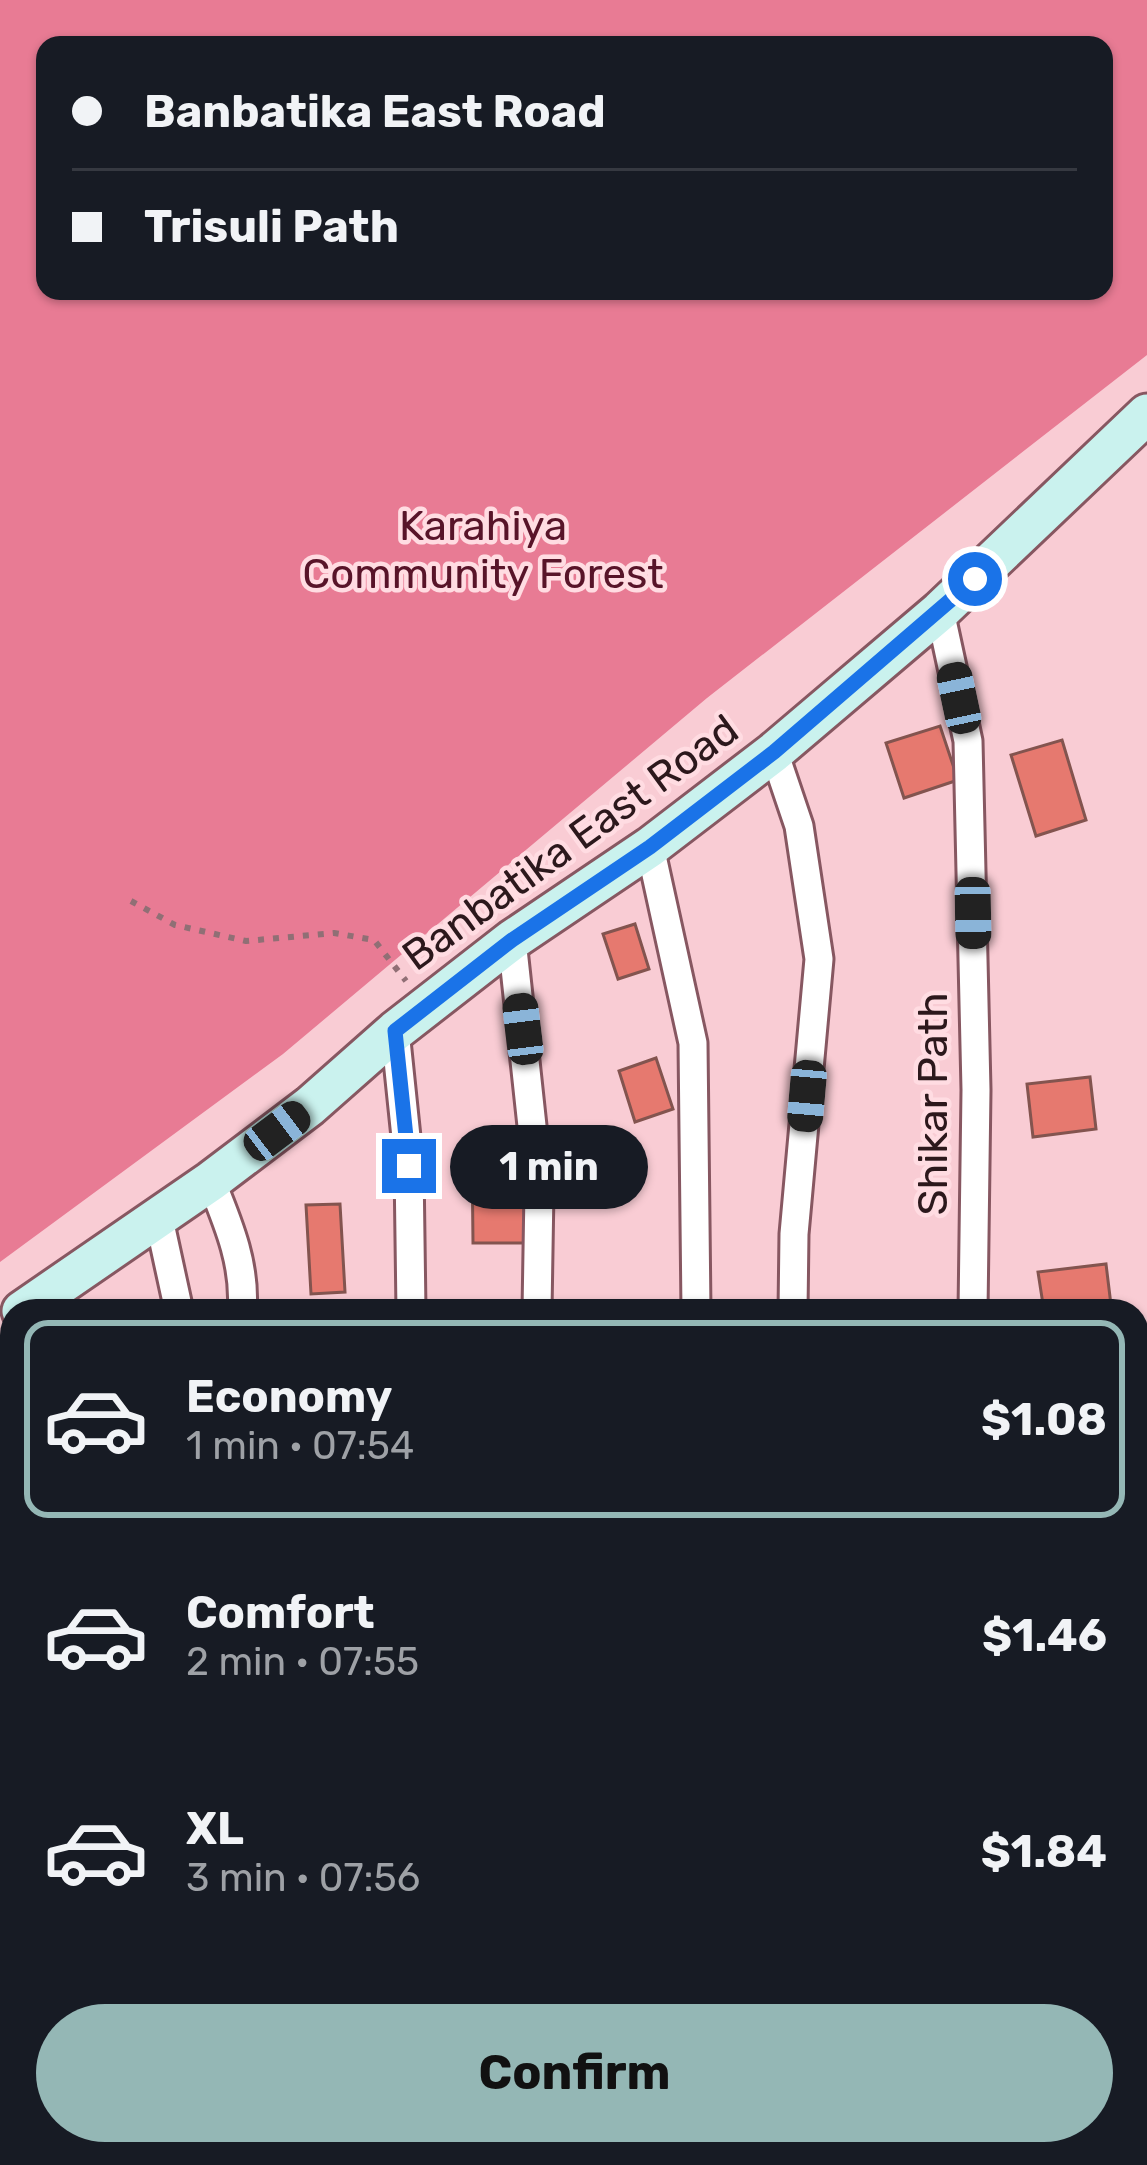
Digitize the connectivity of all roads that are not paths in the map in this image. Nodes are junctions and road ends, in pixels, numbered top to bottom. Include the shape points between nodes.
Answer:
1 (1147, 414) edge
2 (940, 611) junction
3 (774, 752) junction
4 (650, 847) junction
5 (512, 940) junction
6 (408, 1021) junction
7 (211, 1181) junction
8 (159, 1219) junction
9 (40, 1299) edge
10 (176, 1299) edge
11 (243, 1299) edge
12 (411, 1299) edge
13 (537, 1299) edge
14 (696, 1299) edge
15 (793, 1299) edge
16 (974, 1299) edge

1 - 2 street, Banbatika East Road
2 - 3 street, Banbatika East Road
2 - 16 street, Shikar Path via 968,741
3 - 4 street, Banbatika East Road
3 - 15 street via 800,826 820,958
4 - 5 street, Banbatika East Road
4 - 14 street via 693,1043
5 - 6 street, Banbatika East Road
5 - 13 street via 539,1191
6 - 7 street, Banbatika East Road
6 - 12 street
7 - 8 street, Banbatika East Road
7 - 11 street via 232,1233
8 - 9 street, Banbatika East Road
8 - 10 street

